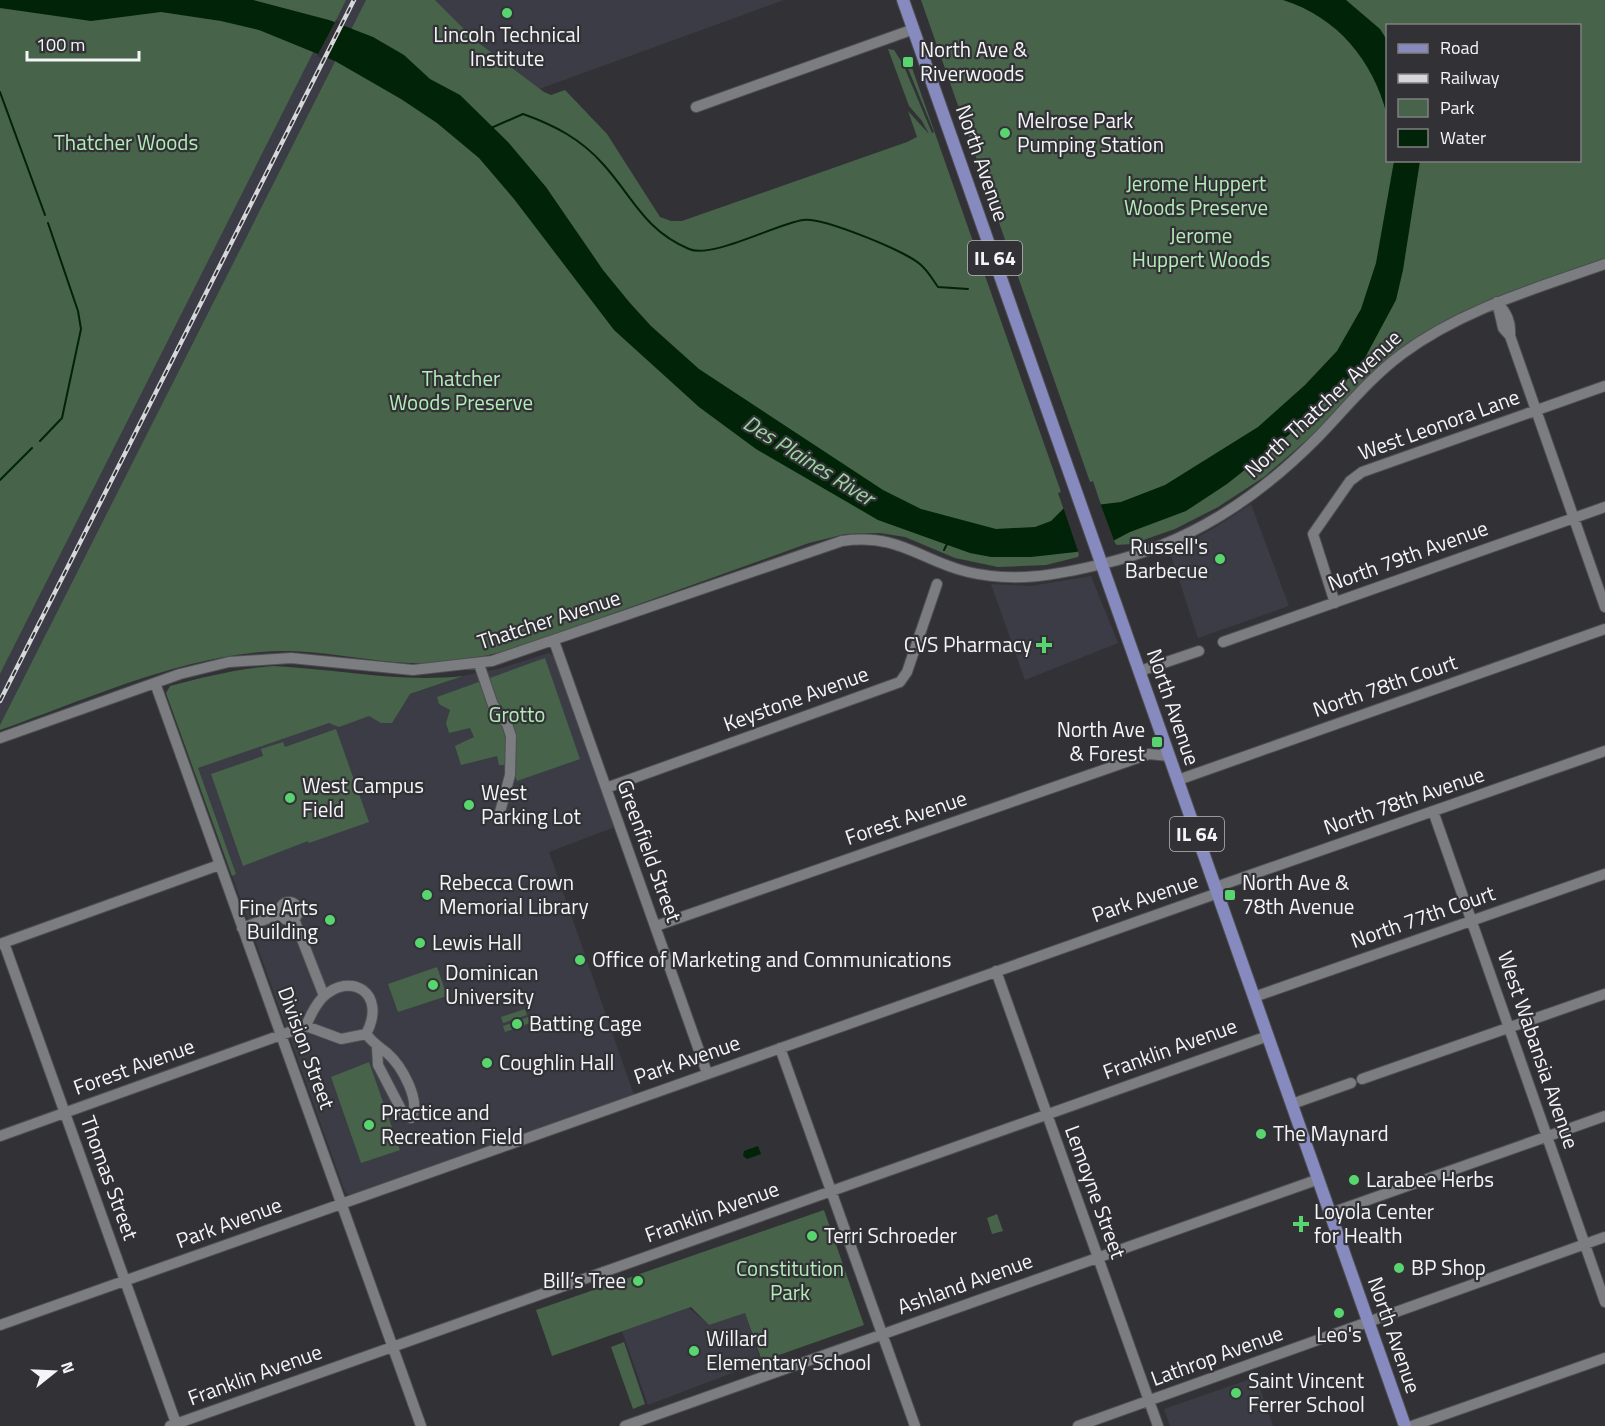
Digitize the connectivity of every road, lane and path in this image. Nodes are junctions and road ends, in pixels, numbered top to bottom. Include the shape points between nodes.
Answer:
1 (903, 0) edge
2 (914, 29) junction
3 (696, 107) dead end
4 (1605, 264) edge
5 (1497, 302) junction
6 (1605, 386) edge
7 (1536, 410) junction
8 (1605, 507) edge
9 (1574, 518) junction
10 (1103, 564) junction
11 (938, 584) dead end
12 (1335, 603) junction
13 (1605, 607) edge
14 (1605, 629) edge
15 (554, 641) junction
16 (1223, 642) dead end
17 (1199, 651) dead end
18 (479, 664) junction
19 (1140, 671) junction
20 (155, 683) junction
21 (0, 738) edge
22 (1605, 752) edge
23 (1169, 756) junction
24 (1178, 780) junction
25 (606, 788) junction
26 (500, 812) dead end
27 (1433, 812) junction
28 (219, 865) junction
29 (1605, 874) edge
30 (1217, 890) junction
31 (280, 914) junction
32 (294, 919) junction
33 (1472, 921) junction
34 (656, 926) junction
35 (242, 928) junction
36 (2, 943) edge
37 (996, 971) junction
38 (1605, 994) edge
39 (324, 996) junction
40 (1254, 997) junction
41 (306, 1026) junction
42 (1509, 1028) junction
43 (366, 1034) junction
44 (280, 1035) junction
45 (1268, 1035) junction
46 (377, 1048) junction
47 (780, 1048) junction
48 (707, 1074) junction
49 (1362, 1079) dead end
50 (1351, 1083) dead end
51 (1292, 1104) junction
52 (65, 1113) junction
53 (1047, 1114) junction
54 (1605, 1116) edge
55 (0, 1136) edge
56 (1547, 1137) junction
57 (1319, 1179) junction
58 (830, 1191) junction
59 (342, 1203) junction
60 (1331, 1213) junction
61 (1605, 1237) edge
62 (1585, 1245) junction
63 (1098, 1257) junction
64 (125, 1281) junction
65 (1605, 1302) edge
66 (1369, 1322) junction
67 (0, 1325) edge
68 (882, 1334) junction
69 (393, 1347) junction
70 (1605, 1358) edge
71 (1149, 1401) junction
72 (174, 1425) edge
73 (421, 1426) edge
74 (625, 1426) edge
75 (915, 1426) edge
76 (1078, 1426) edge
77 (1158, 1426) edge
78 (1405, 1426) edge
79 (1412, 1426) edge

1 - 2 main road, North Avenue / IL 64
2 - 3 street
2 - 10 main road, North Avenue / IL 64
4 - 5 street, North Thatcher Avenue
5 - 7 street via 1503,328 1510,336
5 - 10 street, North Thatcher Avenue via 1463,316 1401,355 1291,463 1243,503 1163,546
6 - 7 street
7 - 9 street
7 - 12 street, West Leonora Lane via 1362,472 1350,481 1313,534
8 - 9 street, North 79th Avenue
9 - 12 street, North 79th Avenue
9 - 13 street
10 - 15 street, Thatcher Avenue via 1045,576 992,576 953,567 902,545 856,539 822,547
10 - 19 main road, North Avenue / IL 64
11 - 25 street, Keystone Avenue via 900,682
12 - 16 street, North 79th Avenue
14 - 24 street, North 78th Court
15 - 18 street, Thatcher Avenue
15 - 25 street, Greenfield Street
17 - 19 street
18 - 20 street, Thatcher Avenue via 413,670 314,659 249,659 195,669
18 - 26 street via 493,705 511,736 510,775
19 - 23 main road, North Avenue / IL 64
20 - 21 street, Thatcher Avenue
20 - 28 street, Division Street
22 - 27 street, North 78th Avenue
23 - 24 main road, North Avenue / IL 64
23 - 34 street, Forest Avenue via 1149,754
24 - 30 main road, North Avenue / IL 64
25 - 34 street, Greenfield Street
27 - 30 street, North 78th Avenue
27 - 33 street, West Wabansia Avenue
28 - 35 street, Division Street
28 - 36 street
29 - 33 street, North 77th Court
30 - 37 street, Park Avenue
30 - 40 main road, North Avenue / IL 64
31 - 32 street via 286,920
31 - 32 street via 283,904 292,903 298,912
31 - 35 street
32 - 39 street
33 - 40 street, North 77th Court
33 - 42 street, West Wabansia Avenue
34 - 48 street, Greenfield Street
35 - 44 street, Division Street
36 - 52 street, Thomas Street
37 - 47 street, Park Avenue
37 - 53 street, Lemoyne Street
38 - 42 street
39 - 41 street
39 - 43 street via 342,987 365,991 374,1011
40 - 45 main road, North Avenue / IL 64
41 - 43 street via 340,1039
41 - 44 street, Forest Avenue
42 - 49 street
42 - 56 street, West Wabansia Avenue
43 - 46 street
44 - 52 street, Forest Avenue
44 - 59 street, Division Street
45 - 51 main road, North Avenue / IL 64
45 - 53 street, Franklin Avenue
46 - 46 street via 378,1065 403,1113 411,1118 413,1096 401,1071 387,1053
47 - 48 street, Park Avenue
47 - 58 street
48 - 59 street, Park Avenue
50 - 51 street
51 - 57 main road, North Avenue / IL 64
52 - 55 street, Forest Avenue
52 - 64 street, Thomas Street
53 - 58 street, Franklin Avenue
53 - 63 street, Lemoyne Street
54 - 56 street
56 - 60 street
56 - 62 street, West Wabansia Avenue
57 - 60 main road, North Avenue / IL 64
57 - 63 street, Ashland Avenue
58 - 68 street
58 - 69 street, Franklin Avenue
59 - 64 street, Park Avenue
59 - 69 street, Division Street
60 - 66 main road, North Avenue / IL 64
61 - 62 street, Lathrop Avenue
62 - 65 street, West Wabansia Avenue
62 - 66 street, Lathrop Avenue
63 - 68 street, Ashland Avenue
63 - 71 street, Lemoyne Street
64 - 67 street, Park Avenue
64 - 72 street, Thomas Street
66 - 71 street, Lathrop Avenue
66 - 78 main road, North Avenue / IL 64
68 - 74 street, Ashland Avenue
68 - 75 street
69 - 72 street, Franklin Avenue
69 - 73 street, Division Street
70 - 79 street
71 - 76 street, Lathrop Avenue
71 - 77 street, Lemoyne Street

